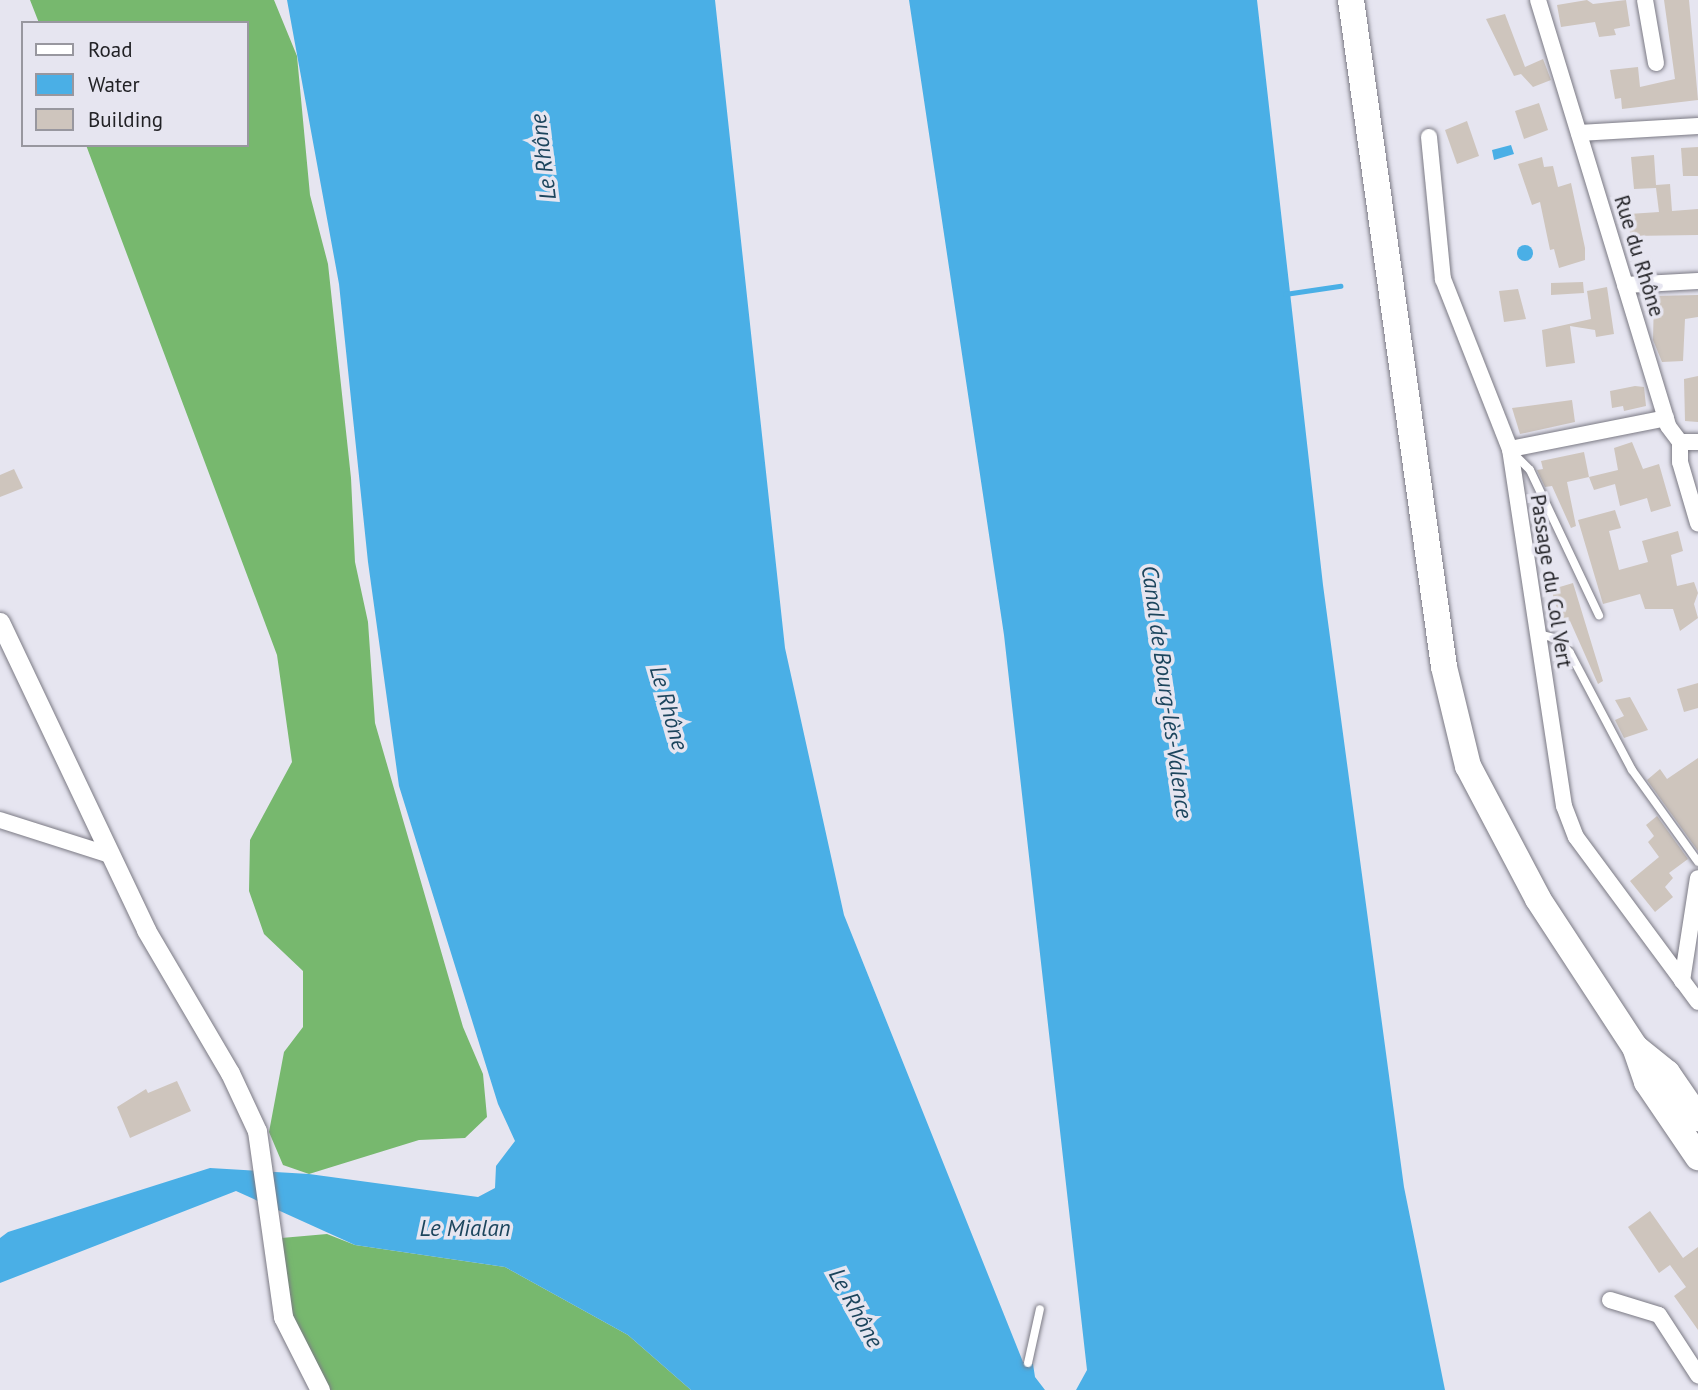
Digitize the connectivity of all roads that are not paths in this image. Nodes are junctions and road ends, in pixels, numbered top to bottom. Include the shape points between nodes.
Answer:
1 (1351, 0) edge
2 (1538, 0) edge
3 (1645, 0) edge
4 (1656, 63) dead end
5 (1698, 126) edge
6 (1579, 133) junction
7 (1429, 137) dead end
8 (1698, 281) edge
9 (1625, 285) junction
10 (1666, 418) junction
11 (1680, 442) junction
12 (1698, 442) edge
13 (1510, 449) junction
14 (1698, 523) edge
15 (1598, 615) dead end
16 (2, 632) edge
17 (1538, 634) junction
18 (0, 820) edge
19 (110, 855) junction
20 (1698, 862) edge
21 (1698, 878) edge
22 (1682, 981) junction
23 (1698, 1002) edge
24 (1635, 1047) junction
25 (1698, 1118) edge
26 (1698, 1157) edge
27 (1610, 1300) dead end
28 (1040, 1309) dead end
29 (1028, 1363) dead end
30 (1698, 1375) edge
31 (320, 1390) edge

1 - 24 main road via 1444,667 1468,766 1538,899
2 - 6 street, Rue du Rhône
3 - 4 street
5 - 6 street
6 - 9 street, Rue du Rhône
7 - 13 street, Passage du Col Vert via 1443,279
8 - 9 street
9 - 10 street, Rue du Rhône
10 - 11 street, Rue du Rhône
10 - 13 street
11 - 12 street
11 - 14 street, Rue du Rhône via 1680,462
13 - 15 lane via 1530,470
13 - 17 street, Passage du Col Vert
16 - 19 street
17 - 20 lane via 1558,639 1570,653 1632,770
17 - 22 street, Passage du Col Vert via 1564,806 1576,837
18 - 19 street
19 - 31 street via 257,1131 283,1317
21 - 22 street
22 - 23 street, Passage du Col Vert
24 - 25 main road via 1667,1073
24 - 26 main road via 1647,1082
27 - 30 street via 1659,1315
28 - 29 lane

